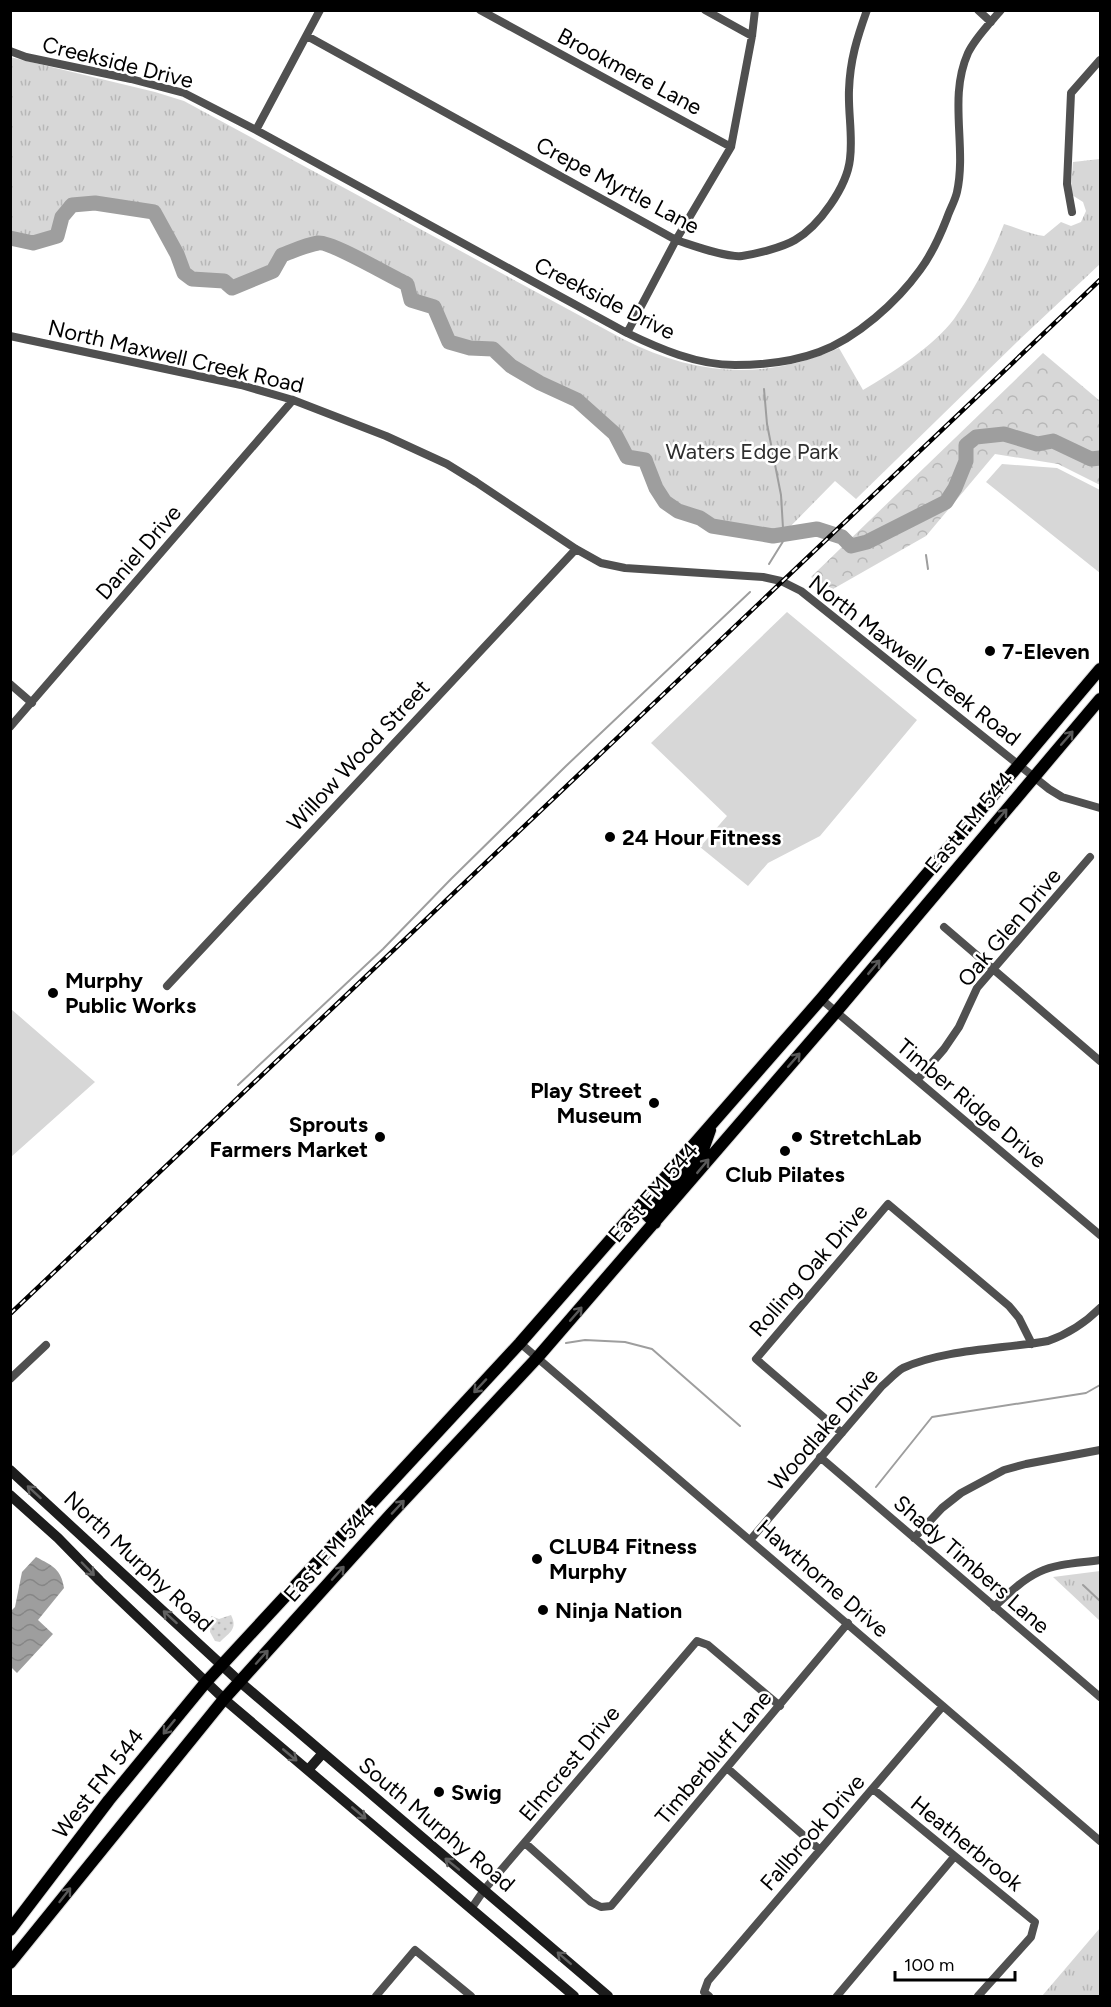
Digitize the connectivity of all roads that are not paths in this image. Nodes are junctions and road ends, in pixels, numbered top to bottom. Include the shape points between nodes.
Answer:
1 (321, 10) edge
2 (480, 10) edge
3 (705, 10) edge
4 (755, 10) edge
5 (867, 10) edge
6 (978, 10) edge
7 (1001, 10) edge
8 (991, 22) junction
9 (307, 36) junction
10 (752, 36) junction
11 (10, 51) edge
12 (1101, 60) edge
13 (256, 130) junction
14 (731, 147) junction
15 (1072, 212) dead end
16 (676, 240) junction
17 (627, 333) junction
18 (10, 336) edge
19 (293, 400) junction
20 (576, 549) junction
21 (1101, 669) edge
22 (10, 684) edge
23 (1101, 699) edge
24 (32, 703) junction
25 (10, 727) edge
26 (1021, 765) junction
27 (1035, 777) junction
28 (1101, 808) edge
29 (1090, 857) dead end
30 (944, 927) dead end
31 (993, 969) junction
32 (167, 986) dead end
33 (821, 999) junction
34 (836, 1012) junction
35 (1101, 1061) edge
36 (917, 1080) junction
37 (712, 1124) junction
38 (654, 1223) junction
39 (1101, 1235) edge
40 (1101, 1308) edge
41 (520, 1343) junction
42 (1032, 1344) junction
43 (46, 1345) dead end
44 (537, 1358) junction
45 (10, 1379) edge
46 (842, 1432) junction
47 (1101, 1450) edge
48 (820, 1457) junction
49 (10, 1470) edge
50 (10, 1495) edge
51 (58, 1514) junction
52 (46, 1527) junction
53 (343, 1533) junction
54 (914, 1538) junction
55 (751, 1539) junction
56 (359, 1550) junction
57 (1101, 1560) edge
58 (994, 1607) junction
59 (848, 1623) junction
60 (223, 1665) junction
61 (206, 1682) junction
62 (240, 1682) junction
63 (1101, 1697) edge
64 (224, 1699) junction
65 (780, 1706) junction
66 (942, 1706) junction
67 (323, 1753) junction
68 (727, 1768) junction
69 (308, 1770) junction
70 (873, 1789) junction
71 (390, 1811) junction
72 (376, 1827) junction
73 (1101, 1841) edge
74 (525, 1843) junction
75 (820, 1850) junction
76 (954, 1857) junction
77 (484, 1890) junction
78 (471, 1909) junction
79 (12, 1929) edge
80 (28, 1940) junction
81 (10, 1963) edge
82 (376, 1996) edge
83 (471, 1996) edge
84 (574, 1996) edge
85 (608, 1996) edge
86 (710, 1996) edge
87 (837, 1996) edge
88 (978, 1996) edge

1 - 9 street
2 - 14 street, Brookmere Lane
3 - 10 street
4 - 10 street
5 - 16 street, Crepe Myrtle Lane via 853,47 850,162 840,190 818,222 794,241 740,256
6 - 8 street
7 - 8 street, Creekside Drive
8 - 17 street, Creekside Drive via 968,52 959,83 961,161 957,194 921,270 892,303 822,351 786,362 733,366 696,360
9 - 13 street
9 - 16 street, Crepe Myrtle Lane
10 - 14 street
11 - 13 street, Creekside Drive via 184,93
12 - 15 street via 1071,93 1066,184
13 - 17 street, Creekside Drive
14 - 16 street
16 - 17 street
18 - 19 street, North Maxwell Creek Road
19 - 20 street, North Maxwell Creek Road via 447,464
19 - 24 street, Daniel Drive
20 - 26 street, North Maxwell Creek Road via 601,563 625,568 763,577 791,586
20 - 32 street, Willow Wood Street
21 - 26 main road, East FM 544
22 - 24 street
27 -> 23 main road, East FM 544
24 - 25 street, Daniel Drive
26 - 27 street, North Maxwell Creek Road
26 - 33 main road, East FM 544
27 - 28 street, North Maxwell Creek Road via 1062,797
34 -> 27 main road, East FM 544
29 - 31 street, Oak Glen Drive
30 - 31 street
31 - 35 street
31 - 36 street, Oak Glen Drive via 977,988 944,1049
33 - 34 street, Timber Ridge Drive
33 - 37 main road, East FM 544
34 - 36 street, Timber Ridge Drive
38 -> 34 main road, East FM 544
36 - 39 street, Timber Ridge Drive
37 - 38 main road via 704,1147 647,1215
37 - 41 main road, East FM 544
44 -> 38 main road, East FM 544
40 - 42 street, Woodlake Drive via 1059,1337
41 - 44 street, Hawthorne Drive
41 -> 53 main road, East FM 544
42 - 46 street, Woodlake Drive via 952,1354 901,1369
42 - 46 street, Rolling Oak Drive via 1009,1306 888,1204 756,1359
43 - 45 street
44 - 55 street, Hawthorne Drive
56 -> 44 main road, East FM 544
46 - 48 street, Woodlake Drive
47 - 54 street via 1004,1470 961,1493
48 - 54 street, Shady Timbers Lane
48 - 55 street, Woodlake Drive
51 -> 49 main road, North Murphy Road
50 - 52 main road, North Murphy Road
51 - 52 main road
60 -> 51 main road, North Murphy Road
52 -> 61 main road, North Murphy Road
53 - 56 main road
53 - 60 main road, East FM 544
54 - 58 street, Shady Timbers Lane
55 - 59 street, Hawthorne Drive
62 -> 56 main road, East FM 544
57 - 58 street via 1037,1572
58 - 63 street, Shady Timbers Lane
59 - 65 street, Timberbluff Lane
59 - 66 street, Hawthorne Drive
60 - 61 main road, West FM 544
60 - 62 main road, North Murphy Road
61 - 64 main road, North Murphy Road
61 -> 79 main road, West FM 544 via 109,1800
62 - 64 main road, East FM 544
62 - 67 main road, South Murphy Road
64 -> 69 main road, South Murphy Road
80 -> 64 main road, West FM 544
65 - 68 street, Timberbluff Lane
65 - 74 street, Elmcrest Drive via 708,1645 697,1641
66 - 70 street, Fallbrook Drive
66 - 73 street, Hawthorne Drive
67 - 69 main road
67 - 71 main road, South Murphy Road
68 - 74 street, Timberbluff Lane via 611,1906 591,1902
68 - 75 street
69 -> 72 main road, South Murphy Road
70 - 75 street, Fallbrook Drive
70 - 76 street, Heatherbrook
71 - 72 main road
77 -> 71 main road, South Murphy Road
72 - 78 main road, South Murphy Road
74 - 77 street, Elmcrest Drive
75 - 86 street, Fallbrook Drive via 708,1981 704,1992
76 - 87 street
76 - 88 street, Heatherbrook via 1035,1922 1031,1936
77 - 78 street, Elmcrest Drive
85 -> 77 main road, South Murphy Road
78 - 84 main road, South Murphy Road
79 - 80 main road
80 - 81 main road, West FM 544
82 - 83 street via 416,1950

